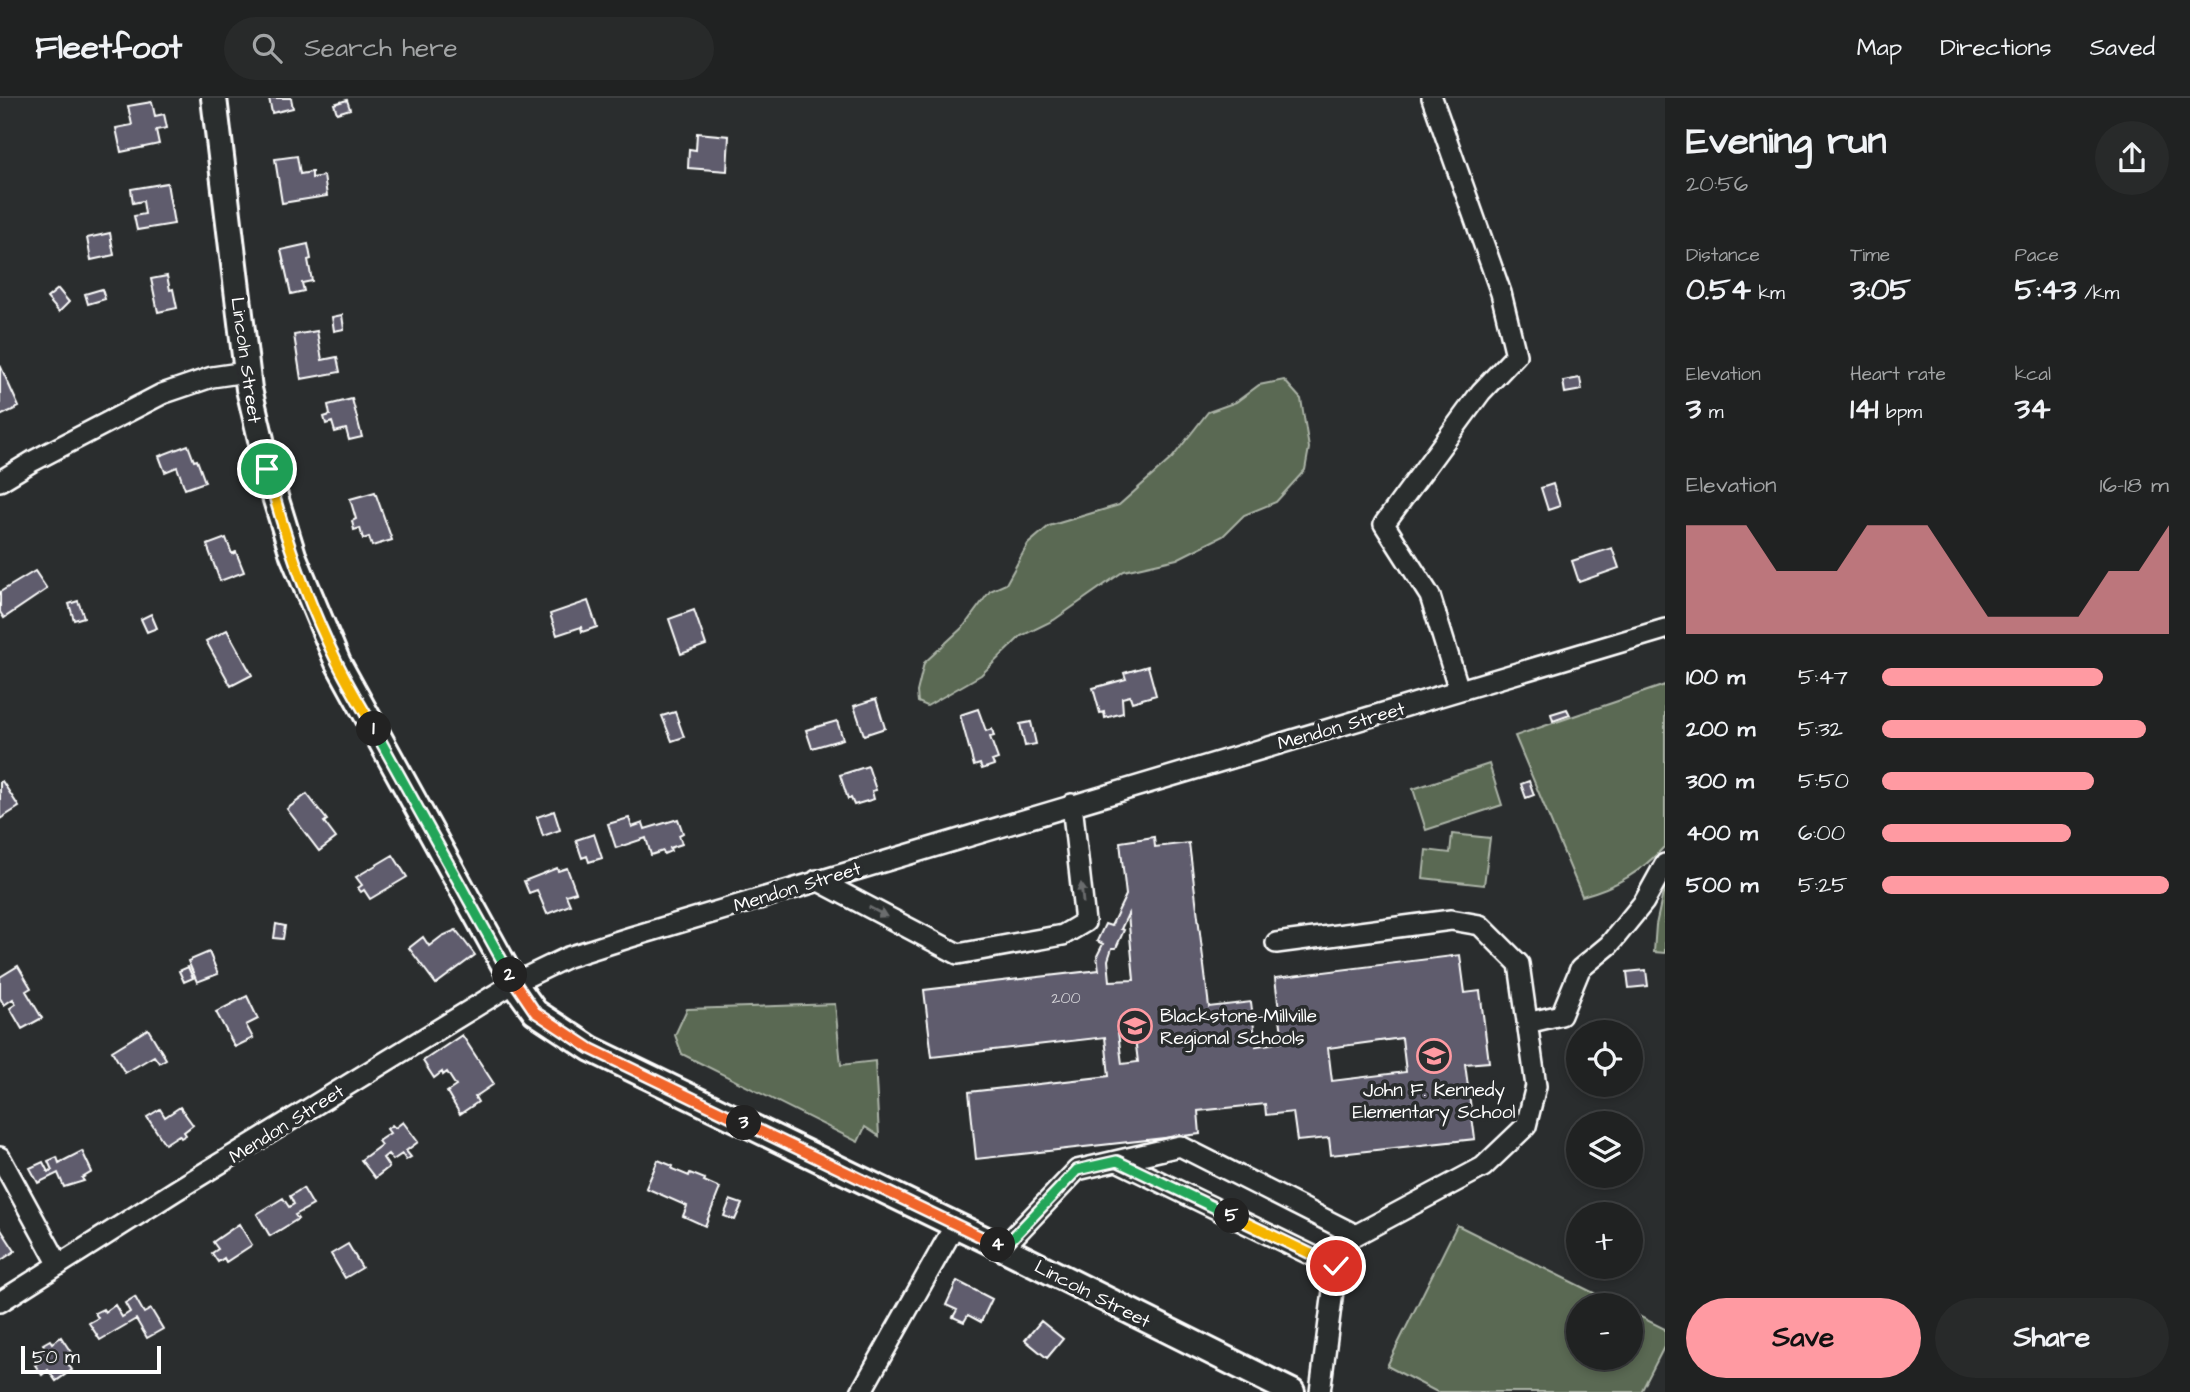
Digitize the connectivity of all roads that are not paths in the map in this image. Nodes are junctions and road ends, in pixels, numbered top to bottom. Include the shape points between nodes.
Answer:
1 (214, 98) edge
2 (1432, 98) edge
3 (246, 372) junction
4 (0, 481) edge
5 (1665, 629) edge
6 (1459, 690) junction
7 (1072, 804) junction
8 (1665, 864) edge
9 (817, 880) junction
10 (1276, 943) dead end
11 (514, 983) junction
12 (1527, 1023) junction
13 (0, 1157) edge
14 (1117, 1161) junction
15 (955, 1225) junction
16 (1356, 1235) junction
17 (1003, 1248) junction
18 (59, 1265) junction
19 (1336, 1266) junction
20 (0, 1302) edge
21 (861, 1392) edge
22 (1292, 1392) edge
23 (1320, 1392) edge

1 - 3 main road, Lincoln Street
2 - 6 street via 1502,293 1517,355 1481,392 1384,524 1430,596
3 - 4 street via 212,377 162,394
3 - 11 main road, Lincoln Street via 279,511 329,645
5 - 6 street, Mendon Street
6 - 7 street, Mendon Street
7 - 9 street, Mendon Street
9 -> 7 street via 958,954 1063,935 1085,922
8 - 12 street via 1644,902 1609,945 1580,969 1560,1015
9 - 11 street, Mendon Street via 568,957
10 - 12 street via 1451,920 1480,925 1519,964
11 - 15 main road, Lincoln Street via 535,1012 591,1049
11 - 18 street, Mendon Street
12 - 16 street via 1536,1086 1526,1126 1483,1167
13 - 18 street
14 - 16 street via 1180,1146
14 - 17 street via 1077,1170
14 - 19 street
15 - 17 main road, Lincoln Street
15 - 21 street
16 - 19 street via 1339,1244
17 - 22 main road, Lincoln Street
18 - 20 street, Mendon Street
19 - 23 street

